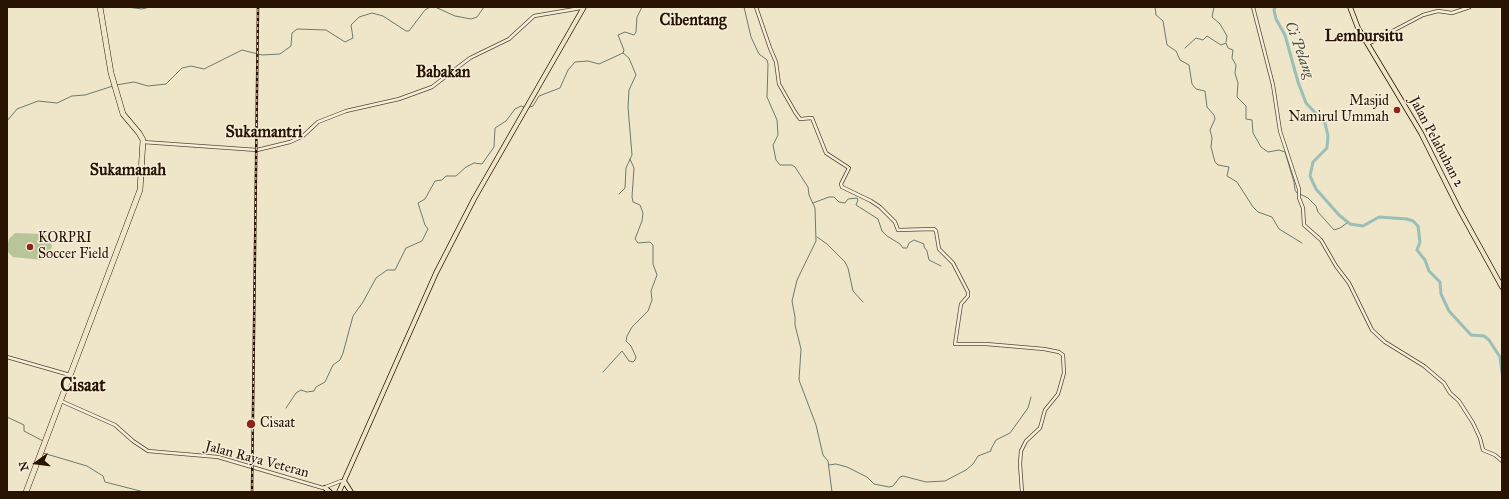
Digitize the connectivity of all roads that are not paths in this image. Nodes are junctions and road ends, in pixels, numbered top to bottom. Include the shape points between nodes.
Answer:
1 (100, 7) edge
2 (582, 7) edge
3 (756, 7) edge
4 (1253, 7) edge
5 (1350, 7) edge
6 (1470, 7) edge
7 (572, 10) junction
8 (577, 16) junction
9 (568, 33) junction
10 (1367, 44) junction
11 (143, 140) junction
12 (1502, 287) edge
13 (7, 358) edge
14 (70, 375) junction
15 (61, 400) junction
16 (1502, 462) edge
17 (343, 481) junction
18 (325, 488) junction
19 (26, 492) edge
20 (330, 492) edge
21 (339, 492) edge
22 (351, 492) edge
23 (1022, 492) edge

1 - 11 highway via 113,81 124,118
2 - 7 street
2 - 8 main road
2 - 9 main road
3 - 23 street via 776,62 779,84 794,112 800,118 812,118 826,153 849,168 840,184 842,187 880,207 895,222 898,230 936,231 939,249 953,263 969,294 961,304 955,344 1044,349 1063,355 1064,373 1059,393 1045,410 1040,428 1026,441 1021,451
4 - 16 street via 1273,85 1280,131 1299,189 1304,224 1321,240 1348,282 1372,330 1385,342 1423,365 1444,384 1473,422 1483,450 1495,455
5 - 10 main road, Jalan Pelabuhan 2 via 1356,25
6 - 10 street via 1452,13 1438,11 1423,15
7 - 8 street
7 - 11 street via 534,16 509,39 470,58 432,87 399,99 346,111 318,122 302,137 290,142 257,150
8 - 9 main road
9 - 17 main road via 453,234 427,286
10 - 12 main road, Jalan Pelabuhan 2 via 1421,133 1458,209
11 - 14 highway via 140,190
13 - 14 street
14 - 15 highway
15 - 18 street, Jalan Raya Veteran via 115,426 148,450 218,458
15 - 19 highway
17 - 18 street, Jalan Raya Veteran
17 - 21 main road
17 - 22 main road
18 - 20 main road

